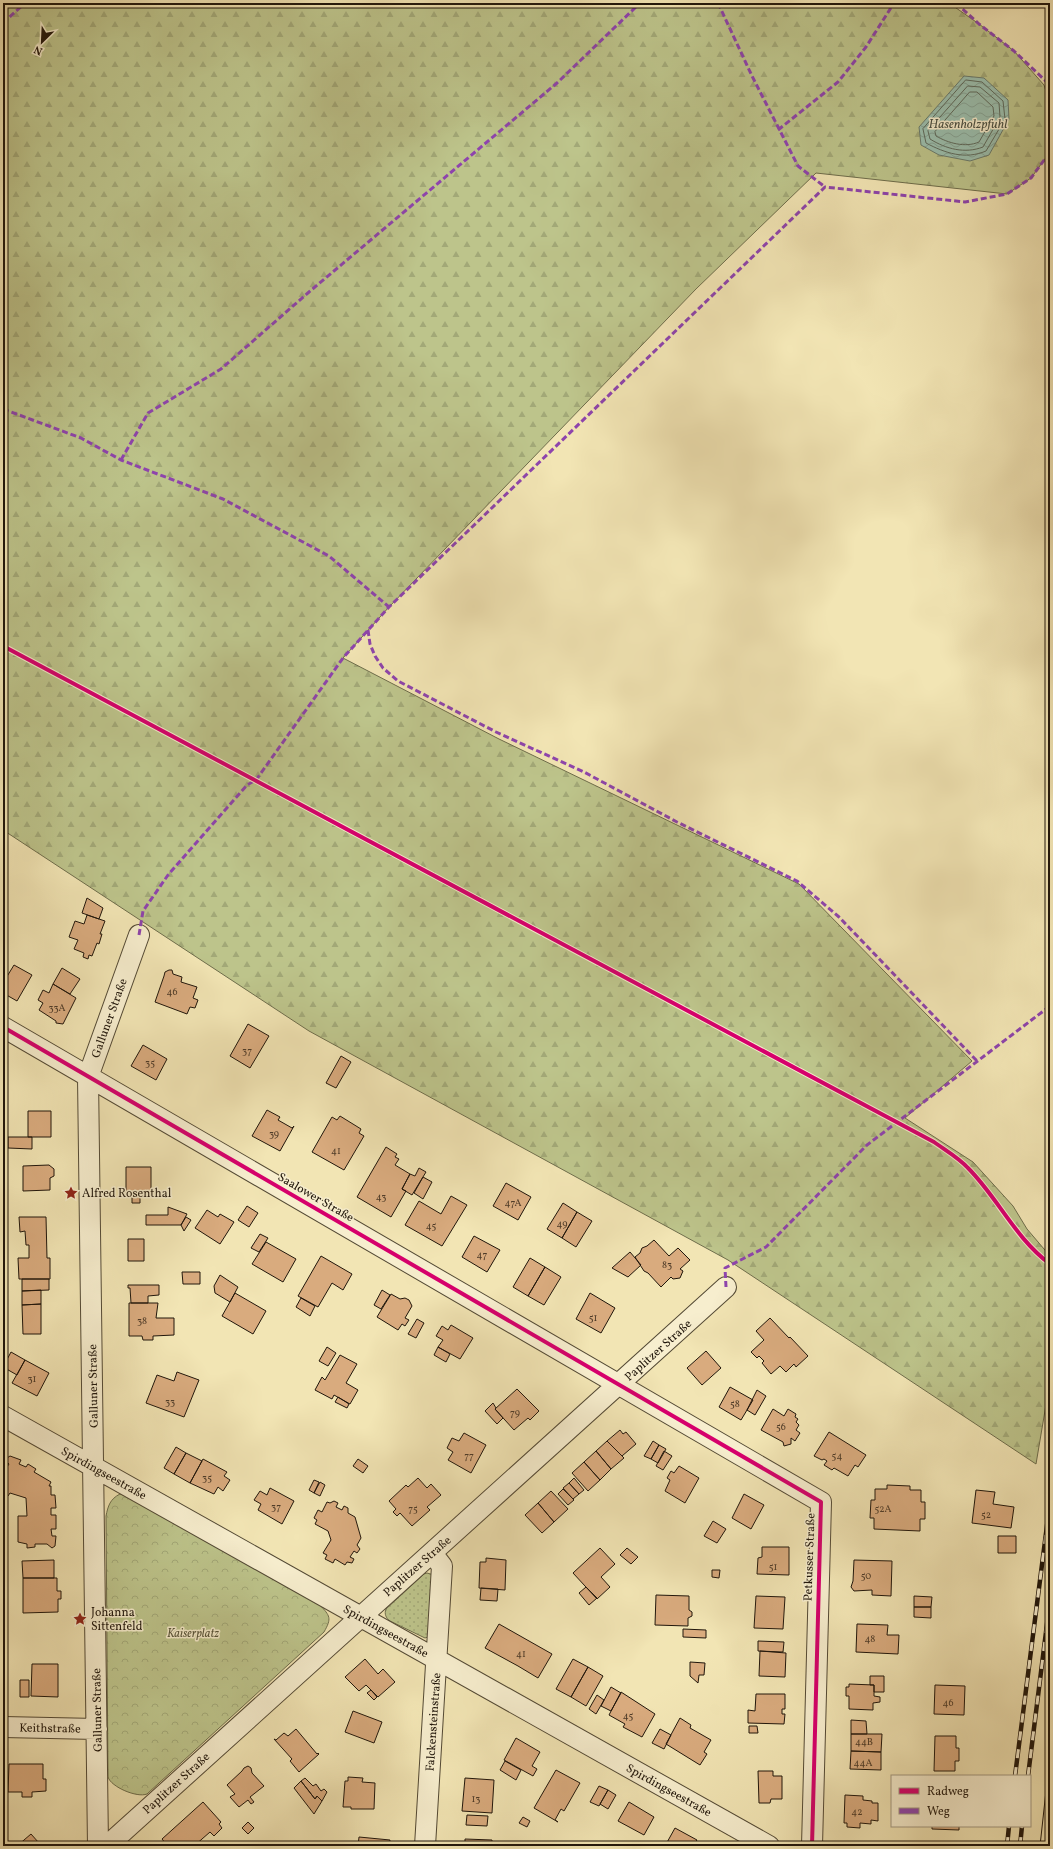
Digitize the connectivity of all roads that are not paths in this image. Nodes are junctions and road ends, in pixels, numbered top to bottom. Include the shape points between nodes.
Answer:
1 (139, 935) dead end
2 (3, 1027) edge
3 (88, 1077) junction
4 (726, 1287) dead end
5 (619, 1385) junction
6 (3, 1416) edge
7 (94, 1468) junction
8 (432, 1554) junction
9 (360, 1616) junction
10 (438, 1660) junction
11 (3, 1727) edge
12 (97, 1729) junction
13 (98, 1846) edge
14 (107, 1846) edge
15 (425, 1846) edge
16 (770, 1846) edge
17 (812, 1846) edge

1 - 3 street, Galluner Straße
2 - 3 street, Saalower Straße
3 - 5 street, Saalower Straße
3 - 7 street, Galluner Straße
4 - 5 street, Paplitzer Straße
5 - 8 street, Paplitzer Straße
5 - 17 street, Petkusser Straße via 821,1502
6 - 7 street, Spirdingseestraße
7 - 9 street, Spirdingseestraße
7 - 12 street, Galluner Straße
8 - 9 street, Paplitzer Straße
8 - 10 street, Falckensteinstraße via 442,1566
9 - 10 street, Spirdingseestraße
9 - 14 street, Paplitzer Straße
10 - 15 street, Falckensteinstraße
10 - 16 street, Spirdingseestraße
11 - 12 street, Keithstraße
12 - 13 street, Galluner Straße

